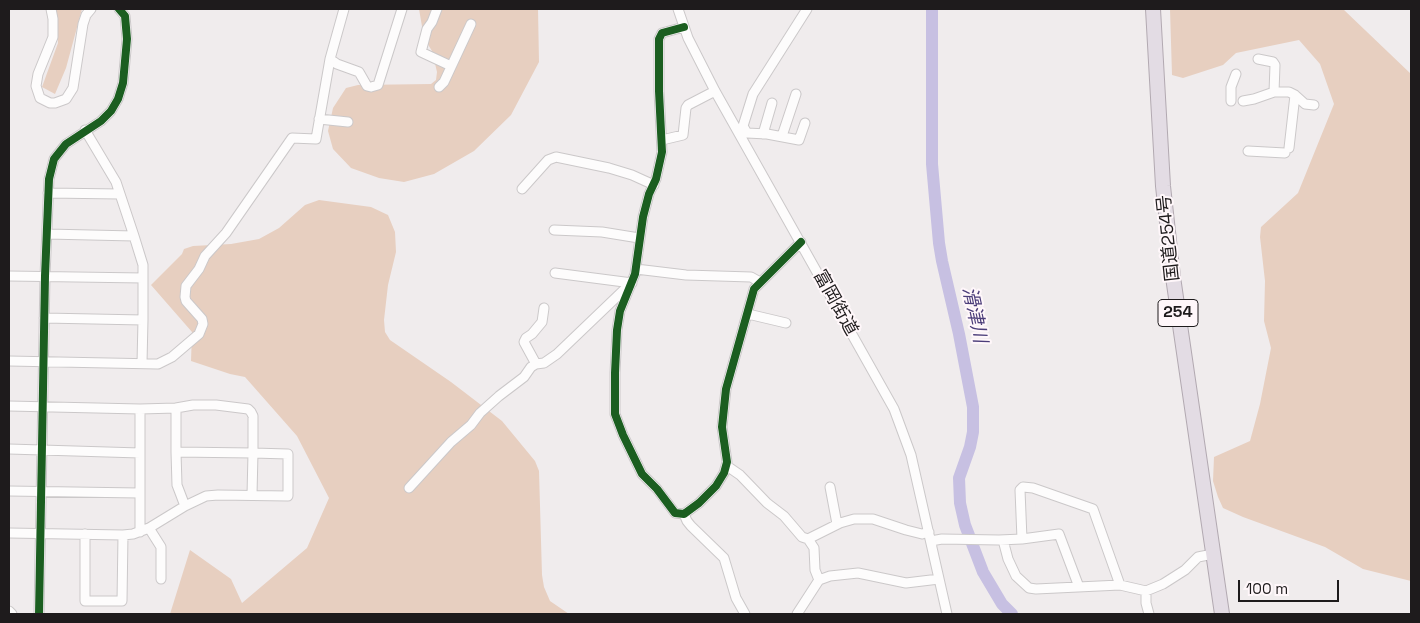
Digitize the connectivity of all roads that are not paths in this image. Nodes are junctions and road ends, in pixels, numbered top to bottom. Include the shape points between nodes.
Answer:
1 (51, 9) edge
2 (91, 9) edge
3 (119, 9) edge
4 (344, 9) edge
5 (402, 9) edge
6 (437, 9) edge
7 (678, 9) edge
8 (807, 9) edge
9 (1153, 9) edge
10 (471, 24) dead end
11 (684, 27) junction
12 (330, 59) junction
13 (1258, 59) dead end
14 (450, 66) junction
15 (1236, 74) dead end
16 (439, 87) dead end
17 (715, 91) junction
18 (1274, 92) junction
19 (796, 94) dead end
20 (1296, 95) junction
21 (1231, 101) dead end
22 (1243, 101) dead end
23 (772, 103) dead end
24 (1314, 105) dead end
25 (319, 119) junction
26 (348, 122) dead end
27 (805, 123) dead end
28 (85, 130) junction
29 (741, 130) junction
30 (762, 134) junction
31 (782, 136) junction
32 (662, 140) junction
33 (1248, 151) dead end
34 (654, 185) junction
35 (522, 189) dead end
36 (48, 193) junction
37 (120, 194) junction
38 (554, 230) dead end
39 (46, 234) junction
40 (134, 236) junction
41 (639, 238) junction
42 (801, 242) junction
43 (636, 269) junction
44 (555, 273) dead end
45 (9, 276) edge
46 (45, 276) junction
47 (143, 278) junction
48 (760, 282) junction
49 (632, 283) junction
50 (544, 308) dead end
51 (748, 314) junction
52 (44, 318) junction
53 (143, 320) junction
54 (786, 324) dead end
55 (9, 362) edge
56 (43, 362) junction
57 (142, 363) junction
58 (536, 364) junction
59 (9, 406) edge
60 (42, 407) junction
61 (176, 408) junction
62 (140, 409) junction
63 (9, 449) edge
64 (42, 449) junction
65 (176, 452) junction
66 (140, 453) junction
67 (252, 453) junction
68 (727, 466) junction
69 (830, 487) dead end
70 (409, 488) dead end
71 (9, 490) edge
72 (41, 491) junction
73 (139, 493) junction
74 (252, 495) junction
75 (185, 506) junction
76 (684, 514) junction
77 (838, 524) junction
78 (149, 528) junction
79 (140, 532) junction
80 (9, 533) edge
81 (41, 533) junction
82 (86, 534) junction
83 (123, 535) junction
84 (930, 537) junction
85 (808, 539) junction
86 (1022, 539) junction
87 (1001, 540) junction
88 (1213, 554) junction
89 (161, 579) dead end
90 (939, 579) junction
91 (819, 580) junction
92 (1120, 585) junction
93 (1079, 587) junction
94 (1146, 591) junction
95 (9, 611) edge
96 (12, 614) edge
97 (39, 614) edge
98 (745, 614) edge
99 (797, 614) edge
100 (947, 614) edge
101 (1149, 614) edge
102 (1222, 614) edge

1 - 2 street via 53,37 36,86 40,98 50,103 66,99 73,88 83,24
3 - 28 street via 125,16 127,30 123,83 111,111
4 - 12 street
5 - 12 street via 378,85 367,86 359,72
6 - 14 street via 421,52
7 - 11 street, 富岡街道
8 - 29 street via 753,94
9 - 88 highway, 国道254号 / 254 via 1173,277
10 - 14 street
11 - 17 street, 富岡街道
11 - 32 street via 662,34 660,39 659,115
12 - 25 street
13 - 18 street via 1275,64
14 - 16 street
15 - 21 street via 1231,86
17 - 29 street, 富岡街道
17 - 32 street via 688,105 683,135
18 - 20 street
18 - 22 street
19 - 31 street
20 - 24 street via 1304,104
20 - 33 street via 1287,150
23 - 30 street
25 - 26 street
25 - 57 street via 316,139 292,138 186,286 186,301 202,319 199,334 168,360 158,364
27 - 31 street via 799,140
28 - 36 street via 66,144 54,159
28 - 37 street
29 - 30 street
29 - 42 street, 富岡街道
30 - 31 street
32 - 34 street
34 - 35 street via 609,168 556,156 548,160
34 - 41 street
36 - 37 street
36 - 39 street
37 - 40 street
38 - 41 street via 602,232
39 - 40 street
39 - 46 street
40 - 47 street
41 - 43 street
42 - 48 street
42 - 84 street, 富岡街道 via 894,409 911,455
43 - 48 street via 686,275 752,277
43 - 49 street
44 - 49 street
45 - 46 street
46 - 47 street
46 - 52 street
47 - 53 street
48 - 51 street via 754,289
49 - 58 street via 557,354 544,363
49 - 76 street via 620,311 617,330 615,414 642,474 674,513
50 - 58 street via 542,322 524,342
51 - 54 street
51 - 68 street via 726,389 722,435
52 - 53 street
52 - 56 street
53 - 57 street
55 - 56 street
56 - 57 street
56 - 60 street
58 - 70 street via 480,413
59 - 60 street
60 - 62 street
60 - 64 street
61 - 62 street
61 - 65 street
61 - 67 street via 216,405 248,409 253,416
62 - 66 street
63 - 64 street
64 - 66 street
64 - 72 street
65 - 67 street
65 - 75 street via 177,485
66 - 73 street
67 - 74 street
67 - 74 street via 288,454 288,496
68 - 76 street via 716,486
68 - 85 street via 784,516 802,537
69 - 77 street
71 - 72 street
72 - 73 street
72 - 81 street
73 - 79 street
74 - 75 street via 212,495
75 - 78 street
76 - 98 street via 691,526 724,558 736,598
77 - 84 street via 854,519 873,519
77 - 85 street
78 - 79 street
78 - 89 street via 161,547
79 - 83 street
80 - 81 street
81 - 82 street
81 - 97 street
82 - 83 street
82 - 83 street via 85,601 122,600
84 - 87 street
84 - 90 street, 富岡街道
85 - 91 street via 814,548
86 - 87 street
86 - 92 street via 1020,490 1023,487 1093,509
86 - 93 street via 1059,534
87 - 93 street via 1016,576 1029,588
88 - 94 street via 1198,557 1185,570
88 - 102 highway, 国道254号 / 254
90 - 91 street via 906,583 858,573
90 - 100 street, 富岡街道
91 - 99 street
92 - 93 street
92 - 94 street
94 - 101 street
95 - 96 street

